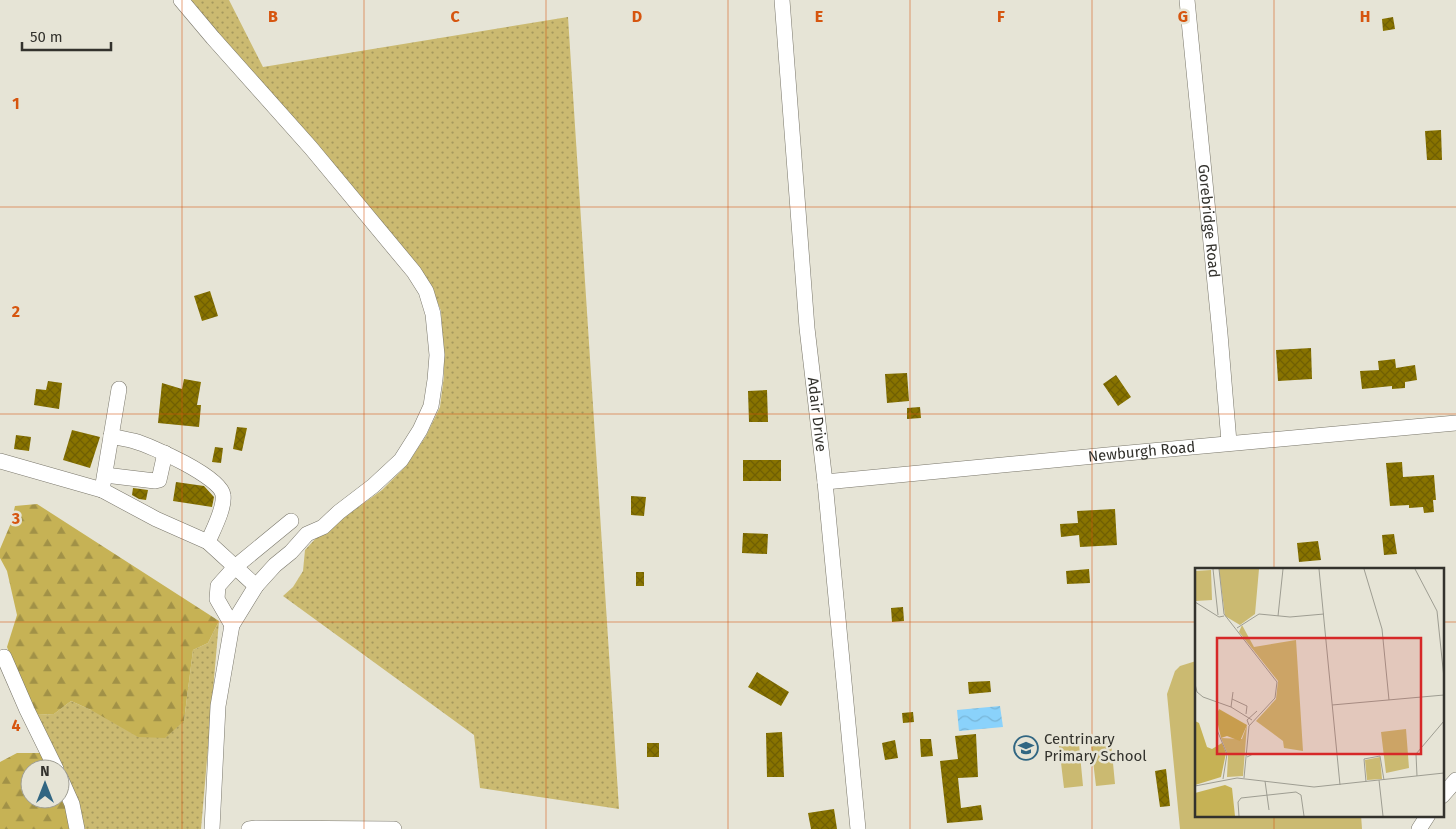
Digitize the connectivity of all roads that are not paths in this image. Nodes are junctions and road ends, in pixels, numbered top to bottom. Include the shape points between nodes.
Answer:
1 (181, 0) edge
2 (782, 0) edge
3 (1187, 0) edge
4 (119, 389) dead end
5 (1456, 423) edge
6 (111, 436) junction
7 (1229, 442) junction
8 (165, 453) junction
9 (0, 461) edge
10 (825, 482) junction
11 (103, 483) junction
12 (291, 520) dead end
13 (208, 542) junction
14 (235, 567) junction
15 (256, 586) junction
16 (232, 626) junction
17 (4, 657) dead end
18 (51, 759) edge
19 (1456, 780) edge
20 (1444, 794) edge
21 (70, 800) edge
22 (1427, 816) edge
23 (394, 828) edge
24 (77, 829) edge
25 (212, 829) edge
26 (249, 829) edge
27 (858, 829) edge
28 (1419, 829) edge

1 - 15 street via 403,256 426,292 432,314 437,355 430,406 420,430 401,460 322,527 307,534
2 - 10 street, Adair Drive via 808,328
3 - 7 street, Gorebridge Road
4 - 6 street
5 - 7 street, Newburgh Road
6 - 8 street
6 - 11 street
7 - 10 street, Newburgh Road via 1154,452
8 - 11 street via 159,480
8 - 13 street via 220,487 223,505
9 - 11 street
10 - 27 street, Adair Drive
11 - 13 street via 156,519
12 - 14 street
13 - 14 street
14 - 15 street
14 - 16 street via 218,586 217,593
15 - 16 street
16 - 25 street via 218,706
17 - 18 street
19 - 20 street
21 - 24 street
22 - 28 street
23 - 26 street

